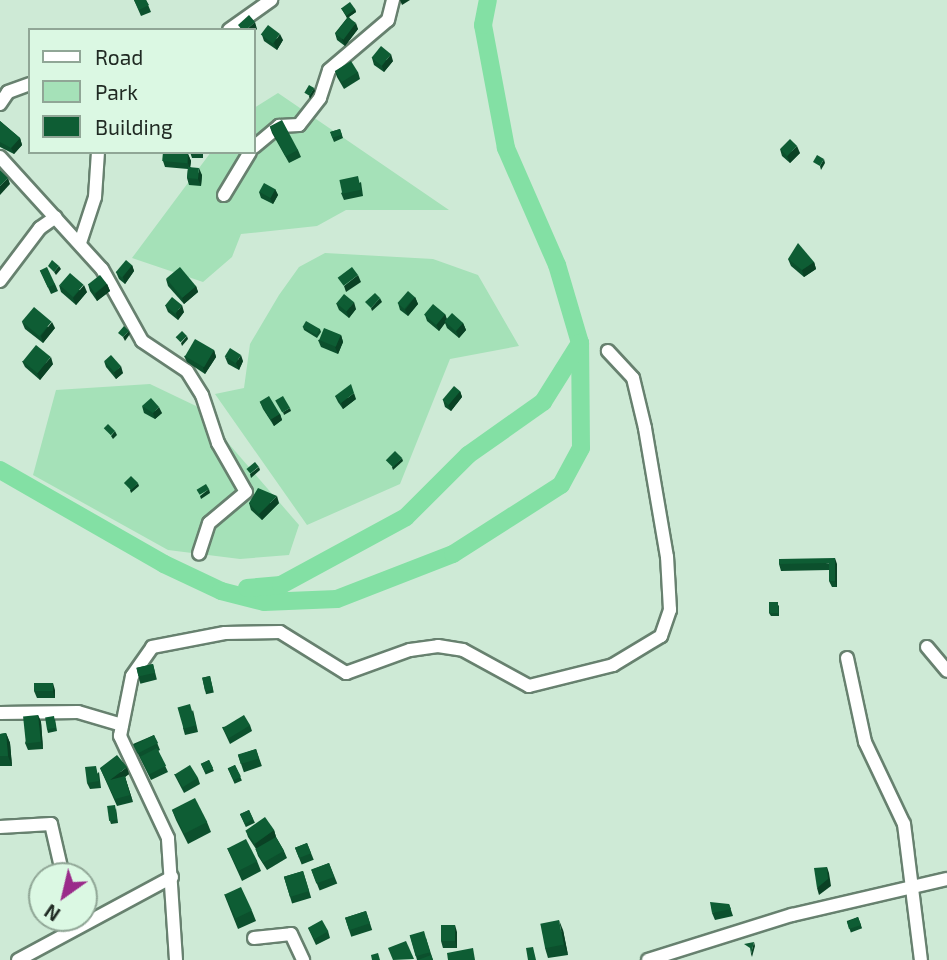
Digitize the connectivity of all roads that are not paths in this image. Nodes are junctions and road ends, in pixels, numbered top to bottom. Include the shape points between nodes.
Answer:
1 (271, 0) edge
2 (393, 0) edge
3 (232, 28) edge
4 (28, 85) edge
5 (0, 104) edge
6 (256, 146) edge
7 (98, 154) edge
8 (249, 154) edge
9 (0, 156) edge
10 (224, 195) dead end
11 (55, 217) junction
12 (80, 243) junction
13 (0, 281) edge
14 (608, 351) dead end
15 (199, 553) dead end
16 (928, 646) dead end
17 (847, 658) dead end
18 (947, 671) edge
19 (0, 713) edge
20 (122, 725) junction
21 (0, 827) edge
22 (60, 862) edge
23 (172, 877) junction
24 (947, 879) edge
25 (913, 885) junction
26 (98, 912) edge
27 (62, 932) edge
28 (254, 938) dead end
29 (18, 960) edge
30 (176, 960) edge
31 (303, 960) edge
32 (648, 960) edge
33 (921, 960) edge

1 - 3 street
2 - 6 street via 388,20 335,62 320,99 299,125 279,126
4 - 5 street via 8,92
7 - 12 street via 95,197
8 - 10 street
9 - 11 street
11 - 12 street
11 - 13 street
12 - 15 street via 122,295 142,341 194,379 218,443 244,481 244,499 209,523
14 - 20 street via 633,378 667,557 670,610 652,646 613,665 529,686 452,648 410,650 346,673 280,632 173,640 142,654
16 - 18 street
17 - 25 street via 865,742 904,824
19 - 20 street via 78,712
20 - 23 street via 120,736 162,819
21 - 22 street via 51,824
23 - 26 street
23 - 30 street
24 - 25 street
25 - 32 street
25 - 33 street
27 - 29 street
28 - 31 street via 291,934

